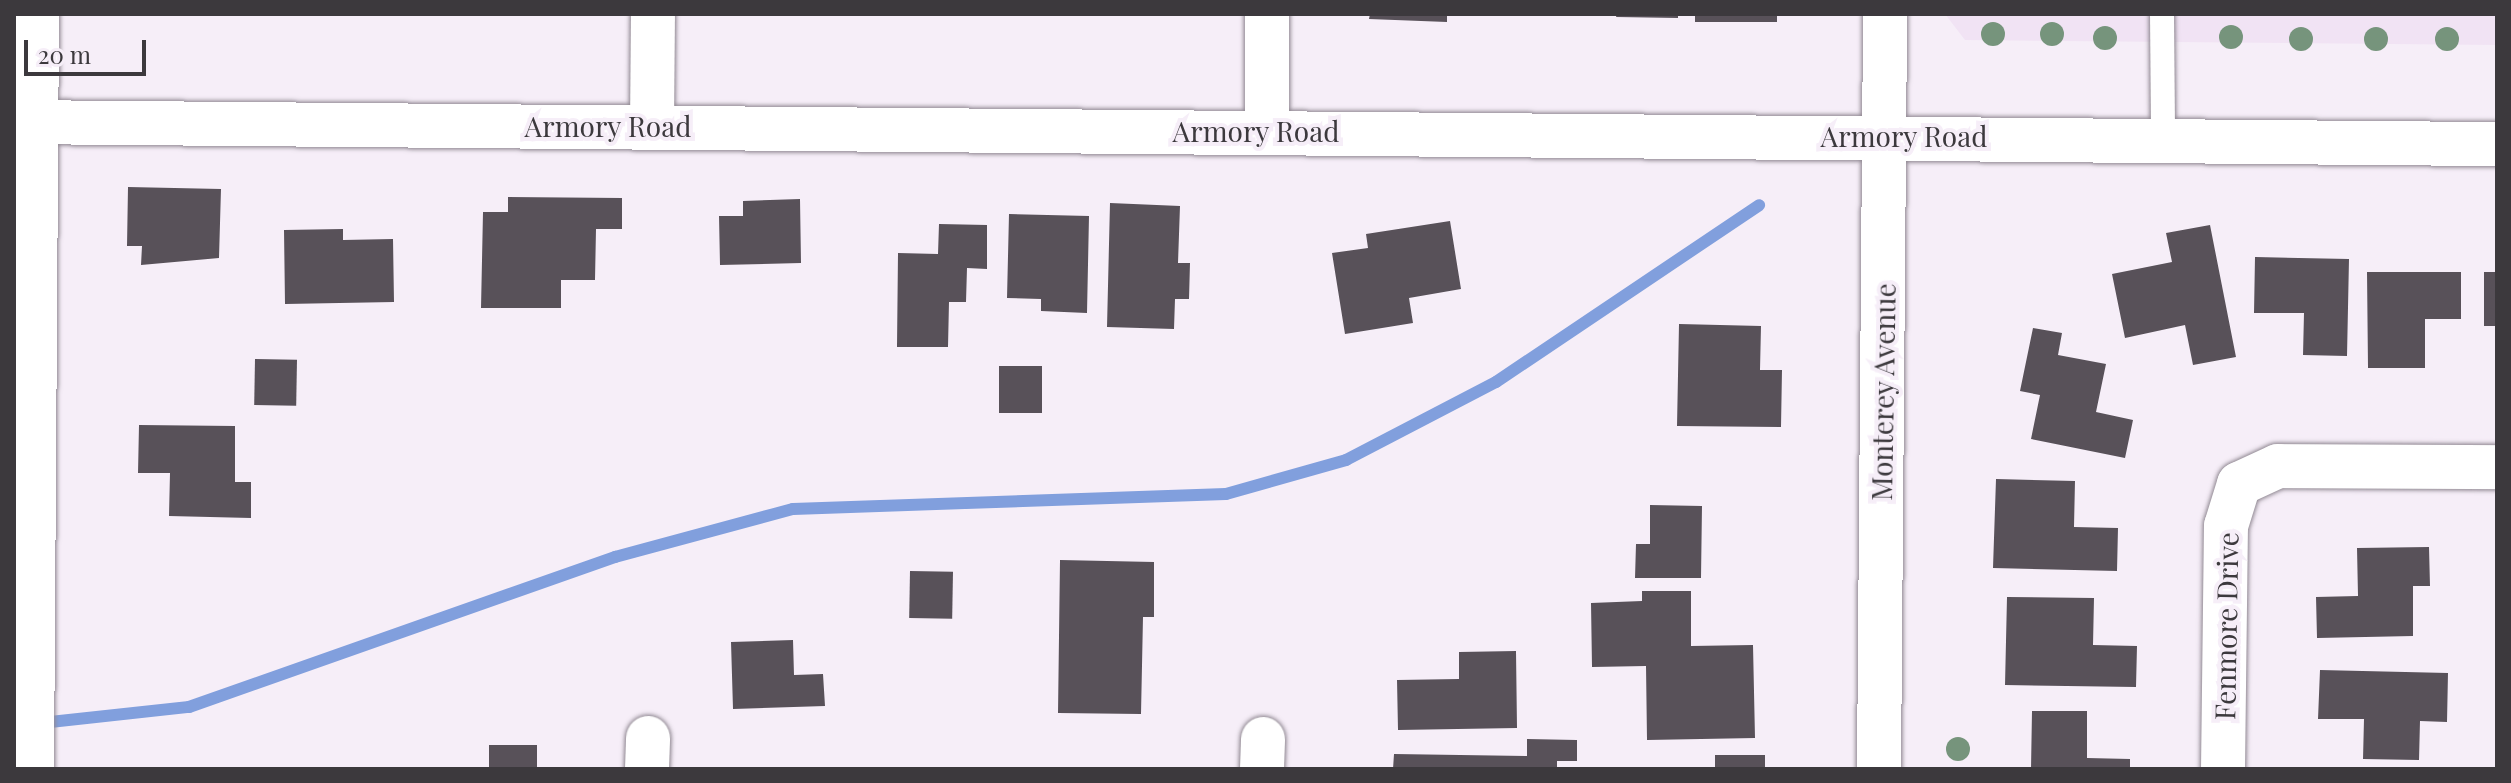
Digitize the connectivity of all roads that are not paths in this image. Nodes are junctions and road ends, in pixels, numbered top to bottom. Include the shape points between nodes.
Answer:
1 (37, 14) edge
2 (653, 14) edge
3 (1267, 14) edge
4 (1885, 14) edge
5 (2162, 14) edge
6 (25, 122) edge
7 (652, 126) junction
8 (1267, 131) junction
9 (1885, 135) junction
10 (2163, 137) junction
11 (2497, 144) edge
12 (2497, 467) edge
13 (32, 769) edge
14 (1879, 769) edge
15 (2223, 769) edge

1 - 6 main road
2 - 7 main road
3 - 8 main road
4 - 9 main road, Monterey Avenue
5 - 10 lane
6 - 7 main road, Armory Road
6 - 13 main road
7 - 8 main road, Armory Road
8 - 9 main road, Armory Road
9 - 10 main road, Armory Road
9 - 14 main road, Monterey Avenue
10 - 11 main road, Armory Road
12 - 15 main road, Fenmore Drive via 2278,466 2239,484 2226,526

